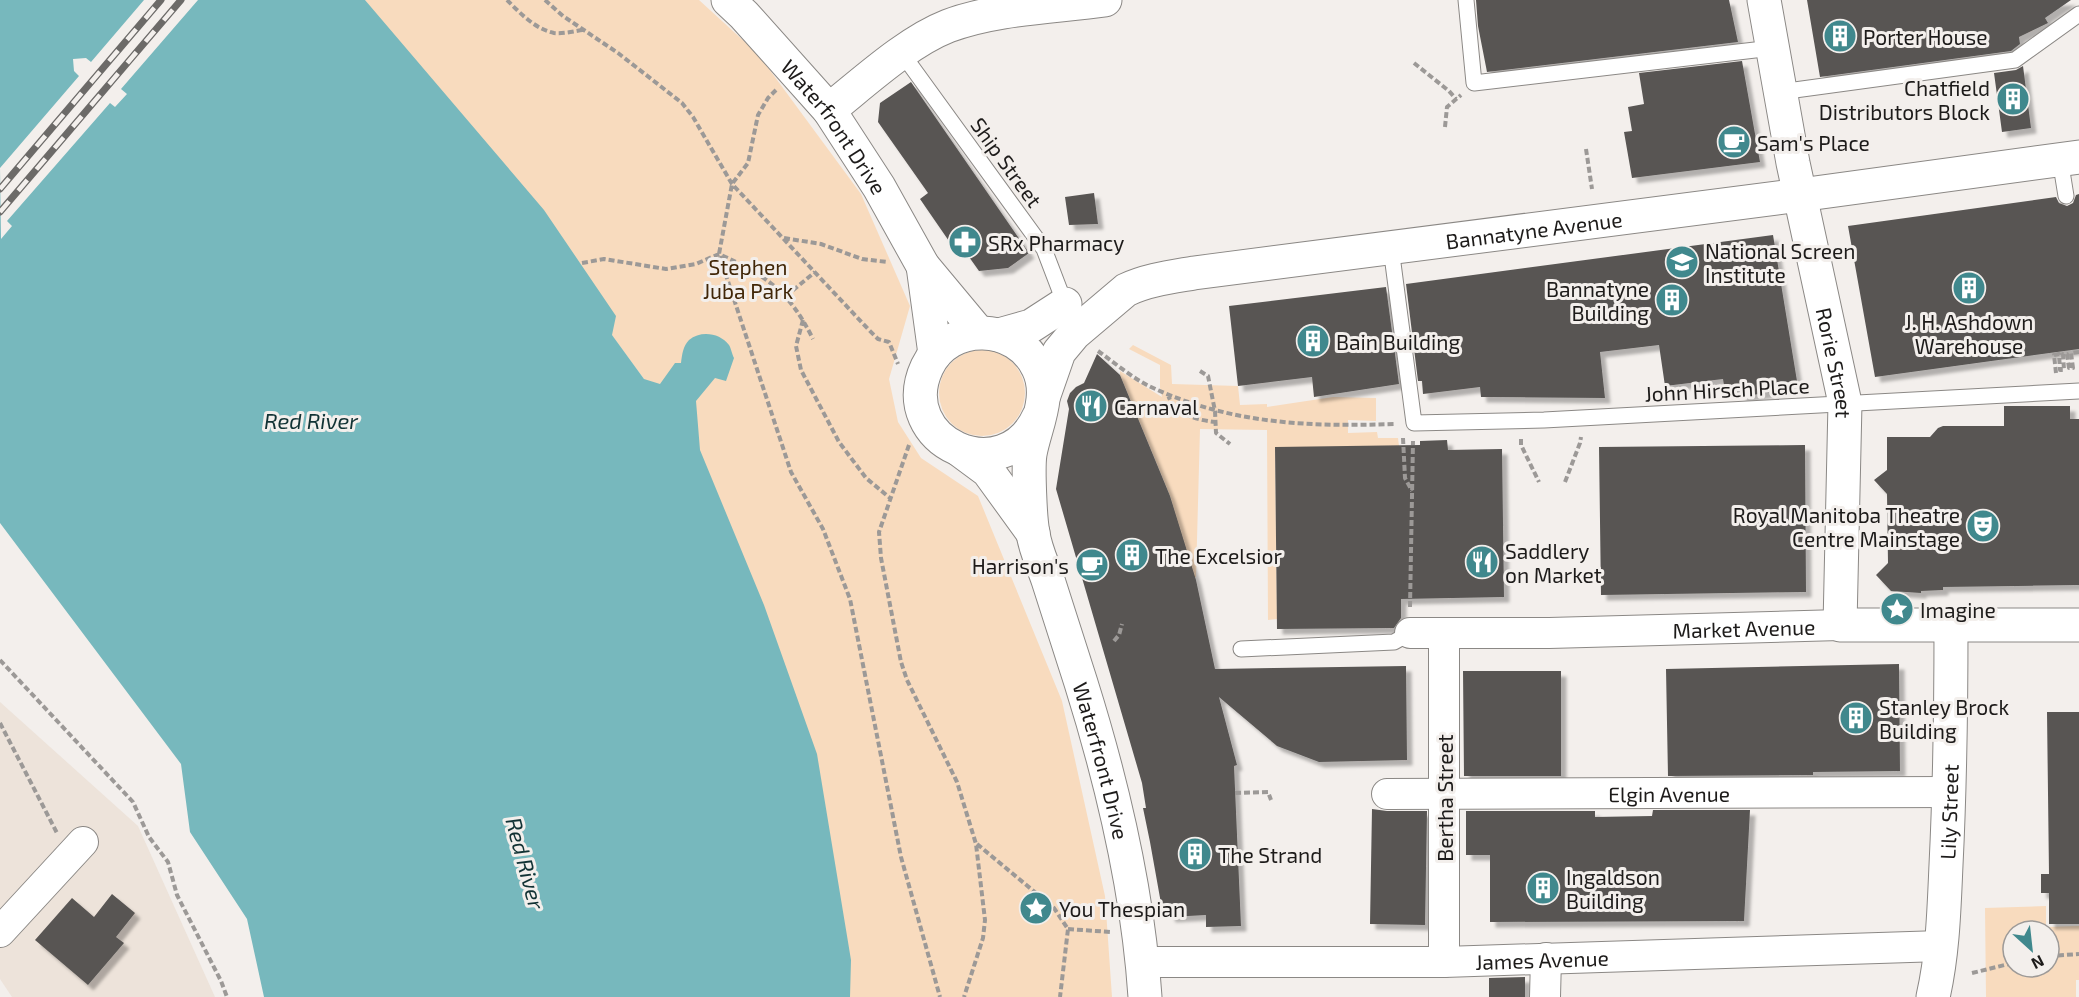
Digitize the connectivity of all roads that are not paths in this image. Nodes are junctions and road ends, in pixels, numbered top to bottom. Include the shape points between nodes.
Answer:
1 (728, 0) edge
2 (1105, 0) edge
3 (1466, 0) edge
4 (1764, 0) edge
5 (979, 8) edge
6 (2079, 14) edge
7 (1772, 48) junction
8 (901, 52) junction
9 (1780, 92) junction
10 (829, 110) junction
11 (2070, 158) edge
12 (1800, 195) junction
13 (2066, 196) dead end
14 (1391, 248) junction
15 (910, 265) junction
16 (1065, 304) joint
17 (988, 333) junction
18 (935, 354) junction
19 (2079, 390) edge
20 (1845, 404) junction
21 (1041, 405) junction
22 (961, 451) junction
23 (1033, 533) junction
24 (1840, 625) junction
25 (2079, 625) edge
26 (1951, 626) junction
27 (1410, 633) joint
28 (1444, 634) junction
29 (1240, 649) dead end
30 (1950, 792) junction
31 (1387, 794) dead end
32 (1444, 794) junction
33 (73, 852) road end
34 (0, 932) edge
35 (1941, 946) junction
36 (1546, 958) junction
37 (1143, 962) junction
38 (1444, 962) junction
39 (1145, 997) edge
40 (1545, 997) edge
41 (1933, 997) edge

1 - 10 street, Waterfront Drive
2 - 5 street
3 - 7 lane via 1474,83
4 - 7 street, Rorie Street
5 - 8 street
6 - 9 lane via 2015,60
7 - 9 street, Rorie Street
8 - 10 street
8 - 16 lane, Ship Street via 1044,249
9 - 12 street, Rorie Street
10 - 15 street, Waterfront Drive via 879,187
11 - 12 street, Bannatyne Avenue
11 - 13 lane
12 - 14 street, Bannatyne Avenue
12 - 20 street, Rorie Street
14 - 20 lane, John Hirsch Place via 1408,423
14 - 21 street, Bannatyne Avenue via 1194,273 1136,286 1116,297 1059,352
15 - 17 street, Waterfront Drive
15 - 18 street, Waterfront Drive
16 - 17 street via 1031,326
17 - 18 street via 957,338
17 - 21 street, Waterfront Drive via 1022,346 1034,359 1041,374
18 - 22 street, Waterfront Drive via 923,377 922,408 940,439
19 - 20 lane, John Hirsch Place
20 - 24 street, Rorie Street
21 - 22 street, Waterfront Drive via 1027,436 1011,447 986,455
21 - 23 street, Waterfront Drive via 1029,457
22 - 23 street, Waterfront Drive via 988,471
23 - 37 street, Waterfront Drive via 1094,724 1125,855
24 - 26 street, Market Avenue
24 - 28 street, Market Avenue
25 - 26 street, Market Avenue
26 - 30 street, Lily Street
27 - 28 street, Market Avenue
27 - 29 lane via 1394,642
28 - 32 street, Bertha Street
30 - 32 street, Elgin Avenue
30 - 35 street, Lily Street
31 - 32 street, Elgin Avenue
32 - 38 street, Bertha Street
33 - 34 street
35 - 36 street, James Avenue
35 - 41 street, Lily Street
36 - 38 street, James Avenue
36 - 40 street
37 - 38 street, James Avenue
37 - 39 street, Waterfront Drive

